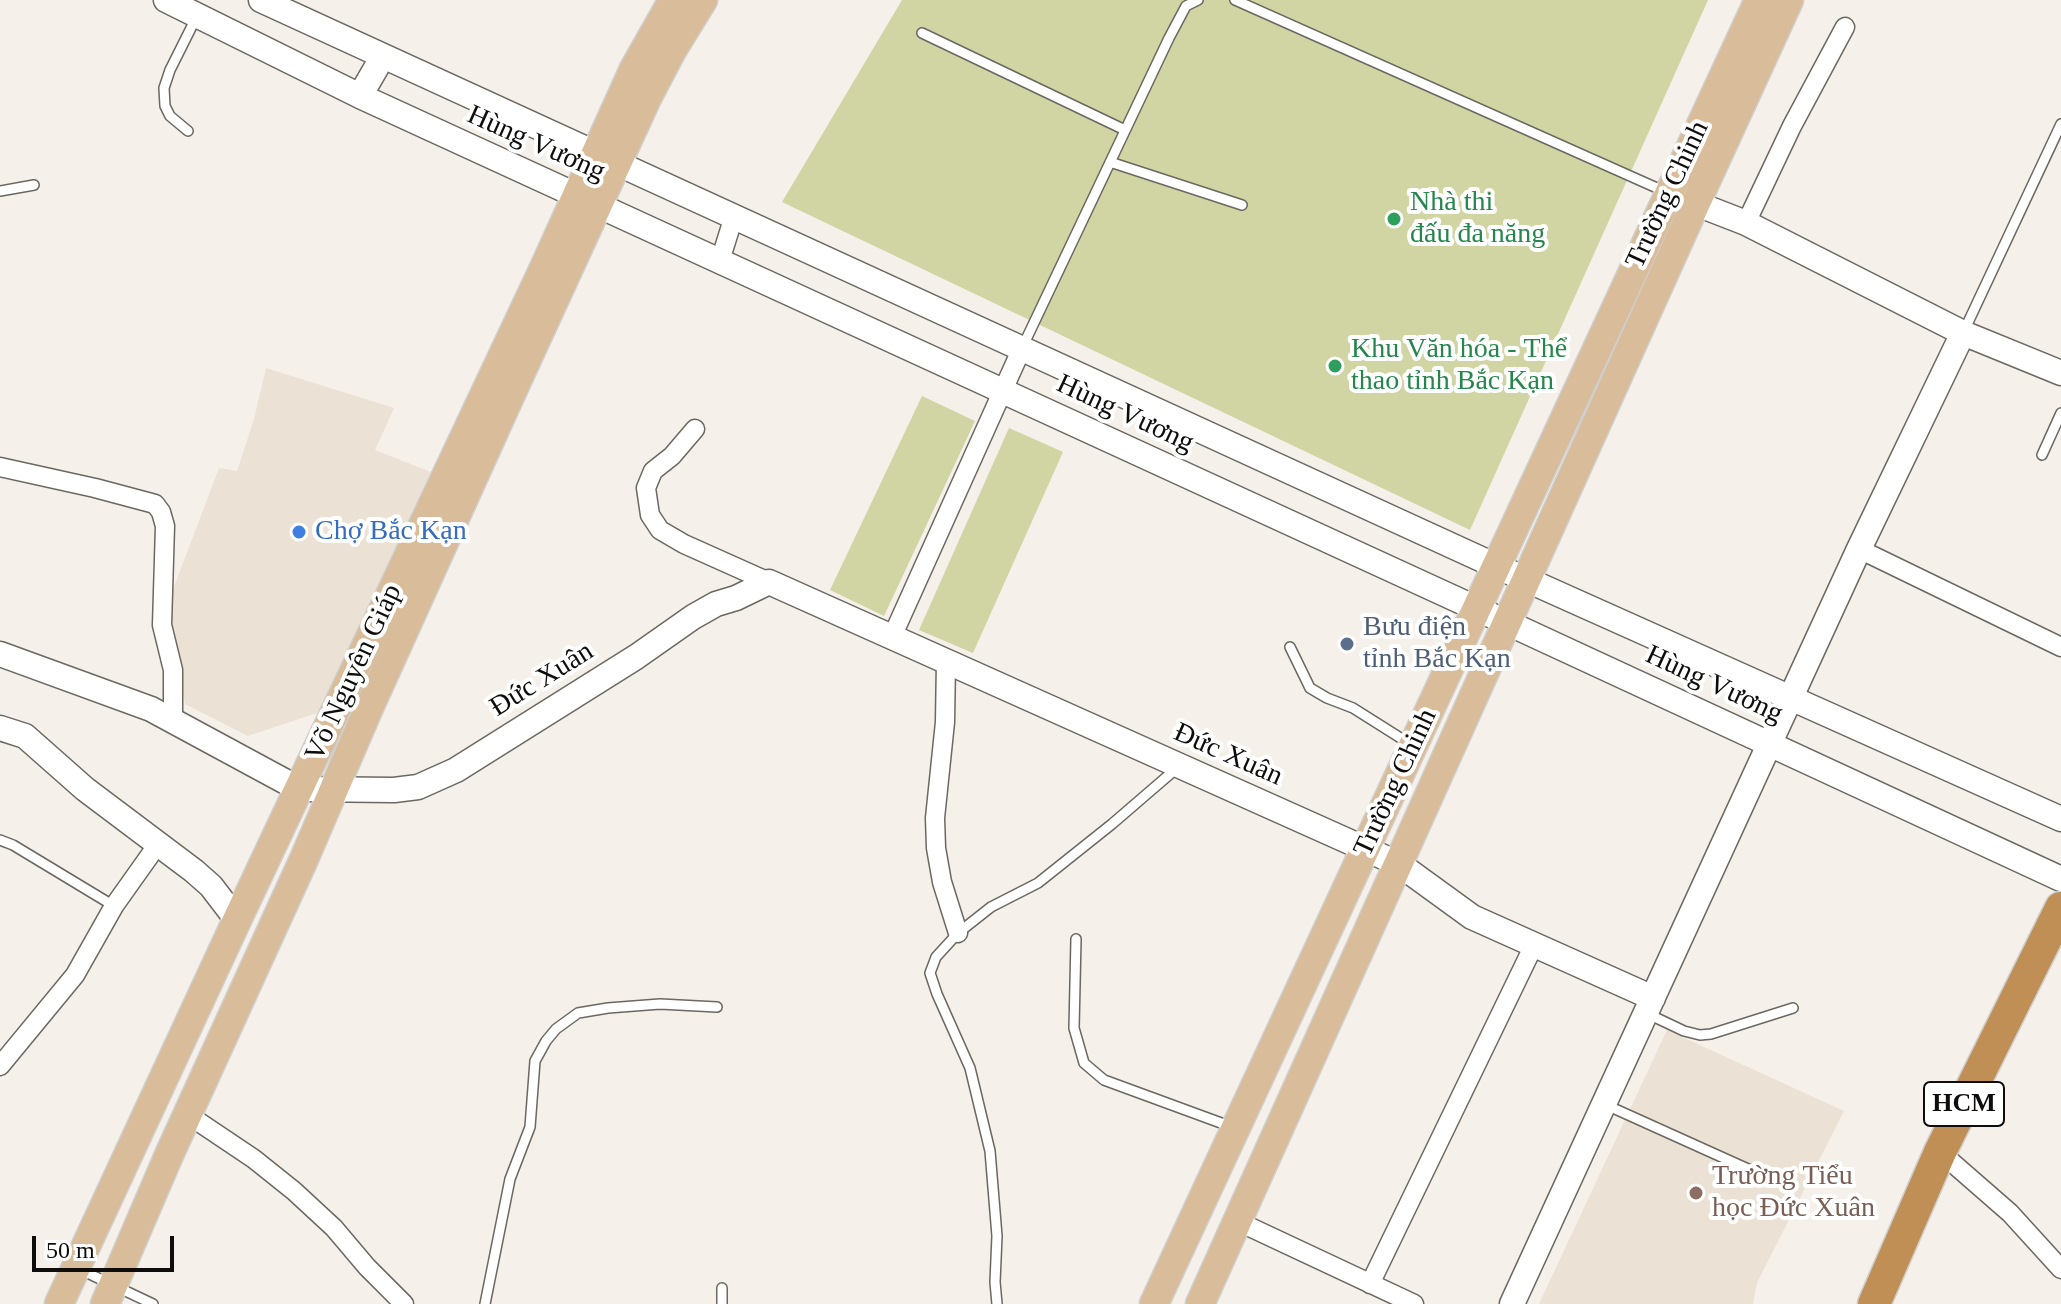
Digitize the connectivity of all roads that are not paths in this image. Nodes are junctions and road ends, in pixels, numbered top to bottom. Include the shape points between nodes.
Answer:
1 (166, 0) edge
2 (261, 0) edge
3 (673, 0) edge
4 (703, 0) edge
5 (1198, 0) edge
6 (1235, 0) edge
7 (1759, 0) edge
8 (1789, 0) edge
9 (197, 16) junction
10 (1845, 27) dead end
11 (922, 33) dead end
12 (383, 56) junction
13 (360, 96) junction
14 (2061, 124) edge
15 (1125, 130) junction
16 (188, 131) dead end
17 (607, 158) junction
18 (1110, 162) junction
19 (34, 185) dead end
20 (0, 191) edge
21 (1682, 199) junction
22 (587, 200) junction
23 (1242, 205) dead end
24 (734, 216) junction
25 (1746, 223) junction
26 (720, 261) junction
27 (1963, 333) junction
28 (1022, 348) junction
29 (2061, 373) edge
30 (1003, 391) junction
31 (2061, 413) edge
32 (695, 429) dead end
33 (2042, 455) dead end
34 (0, 467) edge
35 (1859, 549) junction
36 (1496, 566) junction
37 (1527, 580) junction
38 (769, 582) junction
39 (1476, 609) junction
40 (1508, 623) junction
41 (892, 637) junction
42 (2058, 639) edge
43 (1290, 647) dead end
44 (0, 654) edge
45 (946, 661) junction
46 (1791, 698) junction
47 (173, 720) junction
48 (0, 728) edge
49 (1770, 744) junction
50 (1413, 746) junction
51 (1180, 766) junction
52 (299, 789) junction
53 (334, 790) junction
54 (2061, 819) edge
55 (0, 840) edge
56 (158, 844) junction
57 (1365, 850) junction
58 (1399, 864) junction
59 (2061, 879) edge
60 (114, 906) junction
61 (2061, 908) edge
62 (237, 920) junction
63 (958, 933) junction
64 (1076, 939) dead end
65 (1534, 945) junction
66 (1650, 1006) junction
67 (717, 1007) dead end
68 (1793, 1008) dead end
69 (0, 1066) edge
70 (1604, 1104) junction
71 (187, 1114) junction
72 (1235, 1129) junction
73 (1271, 1145) junction
74 (1940, 1152) junction
75 (1757, 1173) dead end
76 (1237, 1221) junction
77 (76, 1268) junction
78 (2061, 1269) edge
79 (1370, 1284) junction
80 (722, 1288) dead end
81 (109, 1295) edge
82 (59, 1304) edge
83 (153, 1304) edge
84 (404, 1304) edge
85 (485, 1304) edge
86 (722, 1304) edge
87 (997, 1304) edge
88 (1154, 1304) edge
89 (1200, 1304) edge
90 (1414, 1304) edge
91 (1512, 1304) edge
92 (1874, 1304) edge

1 - 9 street, Hùng Vương
2 - 12 street, Hùng Vương
3 - 17 main road, Võ Nguyên Giáp via 634,69
4 - 17 main road, Võ Nguyên Giáp
5 - 15 lane via 1186,6
6 - 21 lane
7 - 21 main road, Trường Chinh
8 - 21 main road, Trường Chinh
9 - 13 street, Hùng Vương
9 - 16 lane via 164,88 170,116
10 - 25 street
11 - 15 lane
12 - 13 street
12 - 17 street, Hùng Vương
13 - 22 street, Hùng Vương
14 - 27 lane
15 - 18 lane
17 - 22 main road, Võ Nguyên Giáp
17 - 24 street, Hùng Vương
18 - 23 lane
18 - 28 lane
19 - 20 lane
21 - 25 street
21 - 36 main road, Trường Chinh
21 - 37 main road, Trường Chinh
22 - 26 street, Hùng Vương
22 - 52 main road, Võ Nguyên Giáp
22 - 53 main road, Võ Nguyên Giáp
24 - 26 street
24 - 28 street, Hùng Vương
25 - 27 street
26 - 30 street, Hùng Vương
27 - 29 street
27 - 35 street
28 - 30 street
28 - 36 street, Hùng Vương
30 - 39 street, Hùng Vương
30 - 41 street
31 - 33 lane
32 - 38 street, Đức Xuân via 653,471 646,488 650,515 660,530 684,544
34 - 47 street via 155,504 161,512 162,625 173,670
35 - 42 street
35 - 46 street
36 - 37 street, Hùng Vương
36 - 39 main road, Trường Chinh
37 - 40 main road, Trường Chinh
37 - 46 street, Hùng Vương
38 - 41 street, Đức Xuân
38 - 53 street, Đức Xuân via 693,617 456,770 418,787
39 - 40 street, Hùng Vương
39 - 50 main road, Trường Chinh
40 - 49 street, Hùng Vương
40 - 58 main road, Trường Chinh
41 - 45 street, Đức Xuân
43 - 50 lane via 1310,688
44 - 47 street
45 - 51 street, Đức Xuân
45 - 63 street via 936,848
46 - 49 street
46 - 54 street, Hùng Vương
47 - 52 street
48 - 56 street via 25,736
49 - 59 street, Hùng Vương
49 - 66 street
50 - 57 main road, Trường Chinh
51 - 57 street, Đức Xuân
51 - 63 lane via 1038,883 991,907
52 - 53 street, Đức Xuân
52 - 62 main road, Võ Nguyên Giáp
53 - 71 main road, Võ Nguyên Giáp
55 - 60 lane
56 - 60 street
56 - 62 street via 211,886
57 - 58 street, Đức Xuân
57 - 72 main road, Trường Chinh
58 - 65 street, Đức Xuân via 1472,917
58 - 73 main road, Trường Chinh
60 - 69 street via 75,975
61 - 74 highway, HCM
62 - 77 main road, Võ Nguyên Giáp
63 - 87 lane via 936,957 930,973 970,1068 990,1151
64 - 72 lane via 1074,1028 1084,1063 1104,1080
65 - 66 street, Đức Xuân
65 - 79 street
66 - 68 lane via 1684,1031 1700,1035
66 - 70 street
67 - 85 lane via 660,1004 578,1013 546,1041 535,1061 530,1127 510,1179
70 - 75 lane
70 - 91 street
71 - 81 main road, Võ Nguyên Giáp
71 - 84 street via 294,1191
72 - 73 main road
72 - 88 main road, Trường Chinh
73 - 76 main road, Trường Chinh
74 - 78 street via 2010,1213
74 - 92 highway, HCM
76 - 79 street
76 - 89 main road, Trường Chinh
77 - 81 lane
77 - 82 main road, Võ Nguyên Giáp
79 - 90 street
80 - 86 lane
81 - 83 lane

